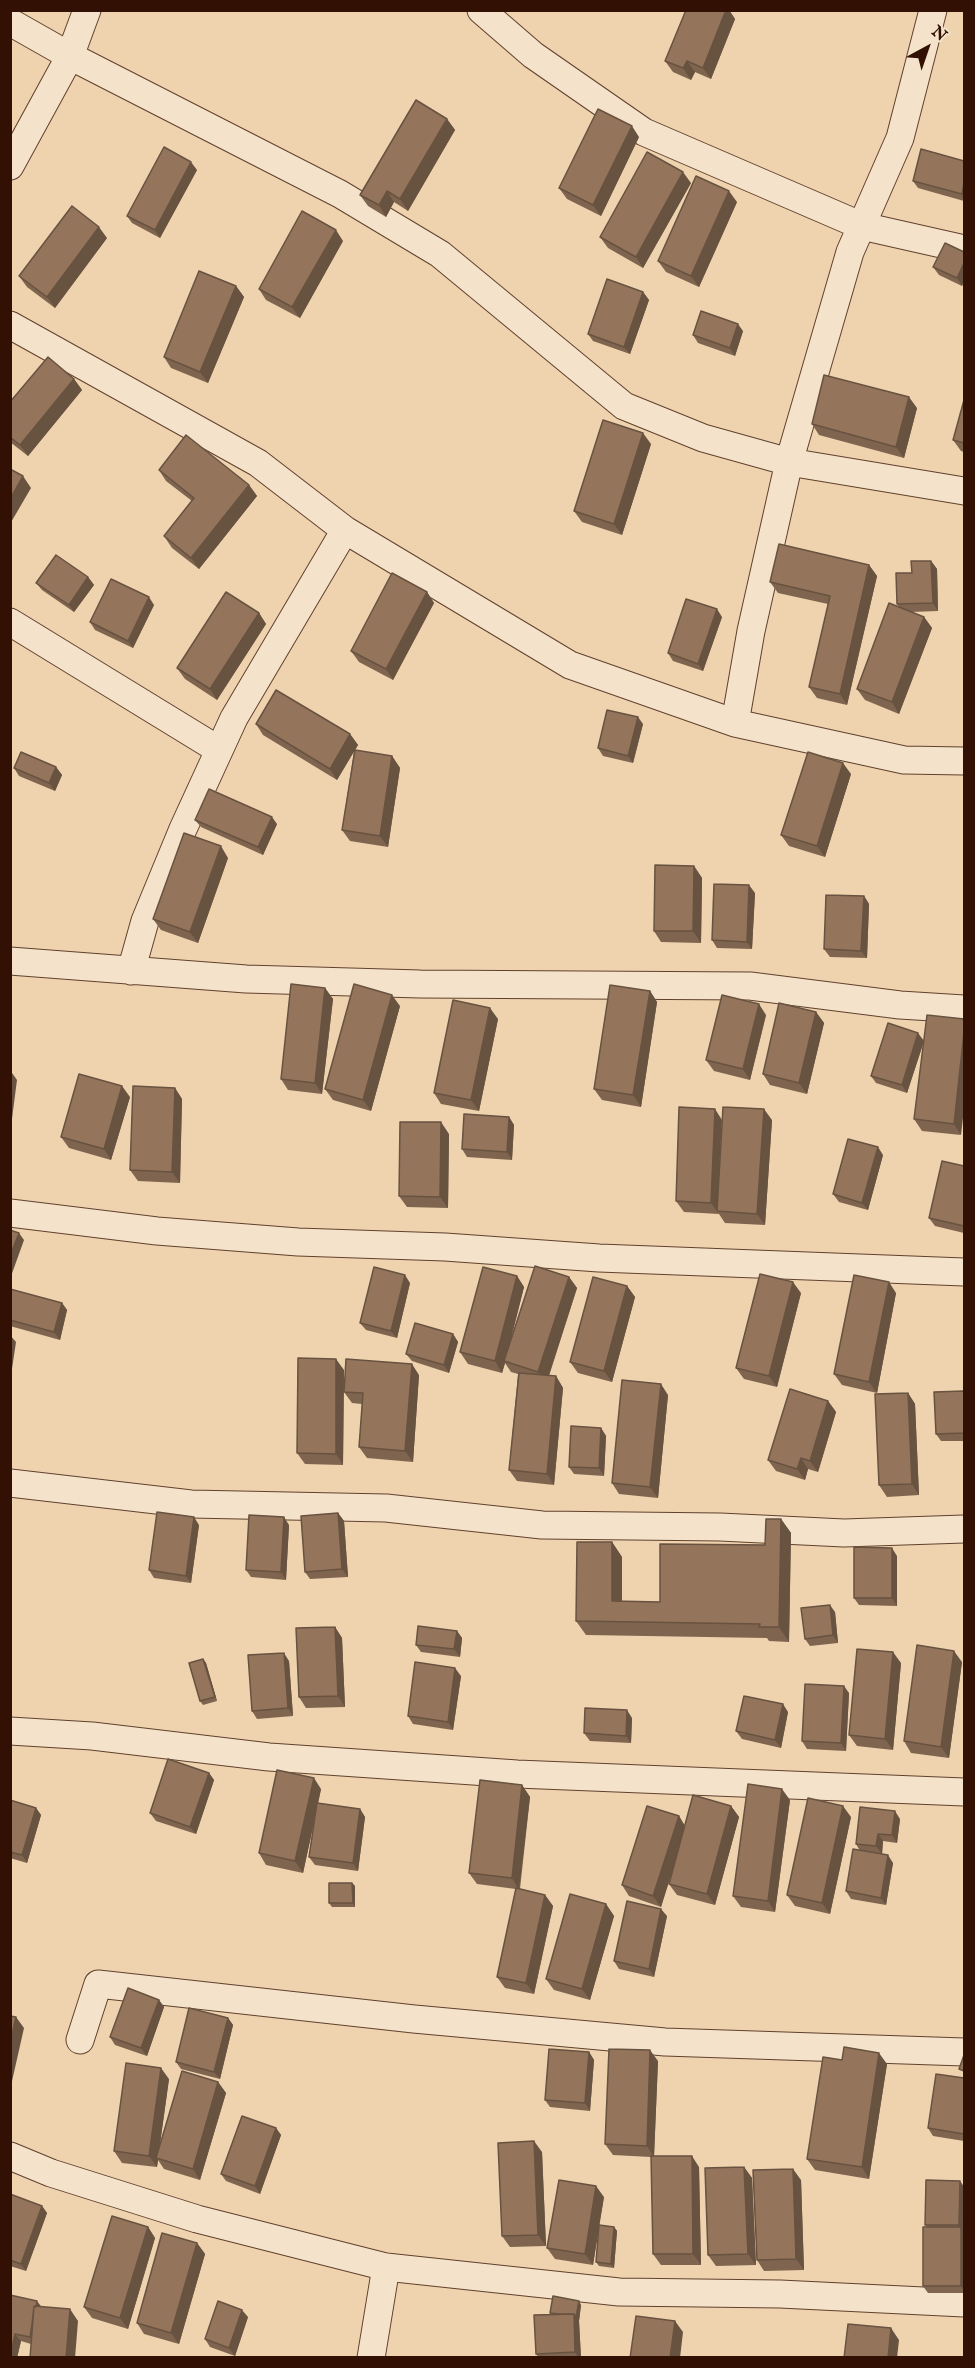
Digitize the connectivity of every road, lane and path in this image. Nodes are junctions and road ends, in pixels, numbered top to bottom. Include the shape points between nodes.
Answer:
1 (87, 10) edge
2 (482, 10) edge
3 (933, 10) edge
4 (10, 22) edge
5 (70, 56) junction
6 (10, 166) edge
7 (862, 226) junction
8 (964, 249) edge
9 (10, 325) edge
10 (789, 462) junction
11 (964, 491) edge
12 (345, 530) junction
13 (10, 622) edge
14 (735, 723) junction
15 (219, 750) junction
16 (964, 761) edge
17 (10, 960) edge
18 (131, 971) junction
19 (964, 1009) edge
20 (10, 1213) edge
21 (964, 1272) edge
22 (10, 1483) edge
23 (964, 1529) edge
24 (10, 1731) edge
25 (964, 1791) edge
26 (80, 2040) dead end
27 (964, 2052) edge
28 (10, 2156) edge
29 (386, 2267) junction
30 (964, 2303) edge
31 (371, 2358) edge

1 - 5 street
2 - 7 street via 533,55 644,132
3 - 7 street via 900,138
4 - 5 street
5 - 6 street
5 - 10 street via 340,194 440,254 624,406 704,438
7 - 8 street
7 - 10 street via 847,263
9 - 12 street via 258,463
10 - 11 street
10 - 14 street
12 - 14 street via 570,665
12 - 15 street
13 - 15 street
14 - 16 street via 904,760
15 - 18 street via 145,921
17 - 18 street
18 - 19 street via 420,984 750,986
20 - 21 street via 157,1231 298,1242
22 - 23 street via 191,1504 386,1508 542,1525 844,1533
24 - 25 street via 92,1736 269,1757 506,1774
26 - 27 street via 98,1984 665,2042
28 - 29 street via 51,2173 198,2219
29 - 30 street via 619,2292 780,2294
29 - 31 street

